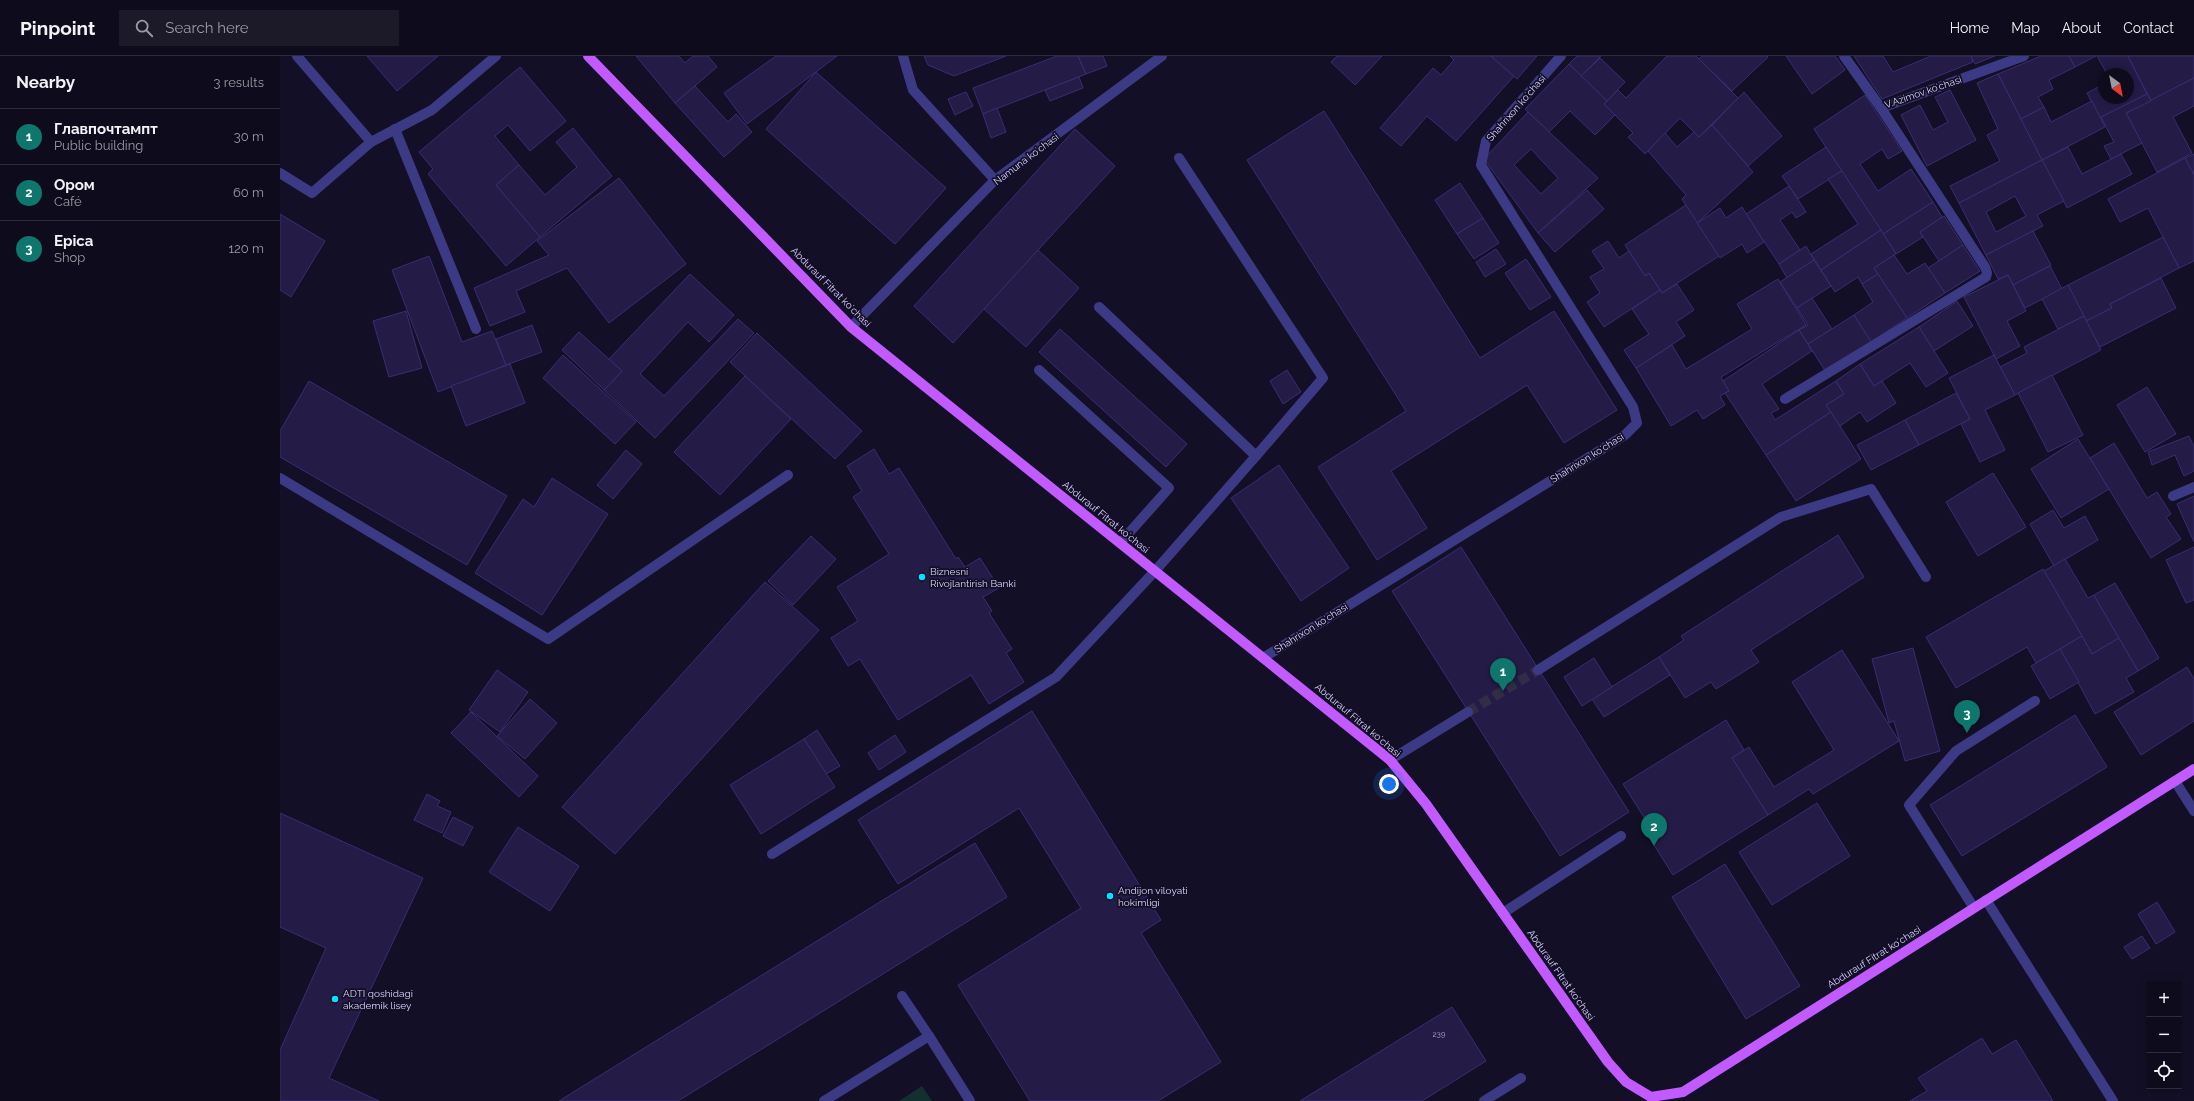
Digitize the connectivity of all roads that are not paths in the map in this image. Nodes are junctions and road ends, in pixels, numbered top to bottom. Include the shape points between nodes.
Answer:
1 (297, 56) edge
2 (496, 56) edge
3 (588, 56) edge
4 (902, 56) edge
5 (1162, 56) edge
6 (1561, 56) edge
7 (1844, 56) edge
8 (2024, 56) edge
9 (1881, 108) junction
10 (395, 129) junction
11 (371, 142) junction
12 (1179, 158) dead end
13 (280, 173) edge
14 (995, 180) junction
15 (1099, 307) dead end
16 (851, 327) junction
17 (476, 329) dead end
18 (1039, 370) dead end
19 (1785, 399) dead end
20 (1256, 456) junction
21 (788, 475) dead end
22 (280, 478) edge
23 (2194, 487) edge
24 (2173, 496) dead end
25 (1120, 543) junction
26 (1155, 571) junction
27 (1926, 577) dead end
28 (1263, 658) junction
29 (1538, 670) tunnel mouth
30 (2035, 701) dead end
31 (1468, 712) tunnel mouth
32 (1390, 760) junction
33 (2194, 769) edge
34 (2175, 781) junction
35 (2194, 811) edge
36 (1621, 836) dead end
37 (772, 854) dead end
38 (1986, 900) junction
39 (1974, 908) junction
40 (1503, 913) junction
41 (902, 996) dead end
42 (929, 1036) junction
43 (1521, 1078) dead end
44 (824, 1101) edge
45 (970, 1101) edge
46 (1484, 1101) edge
47 (2113, 1101) edge

1 - 11 street
2 - 10 street via 432,110
3 - 16 main road, Abdurauf Fitrat koʻchasi
4 - 14 street via 913,90
5 - 14 street, Namuna koʻchasi
6 - 28 street, Shahrixon koʻchasi via 1486,141 1481,165 1633,407 1637,422 1625,434
7 - 9 street, V.Аzimov koʻchasi
8 - 9 street, V.Аzimov koʻchasi
9 - 19 street via 1985,267 1986,277
10 - 11 street
10 - 17 street
11 - 13 street via 312,194
12 - 20 street via 1323,378
14 - 16 street, Namuna koʻchasi
15 - 20 street
16 - 25 main road, Abdurauf Fitrat koʻchasi
18 - 25 street via 1169,488
20 - 26 street
21 - 22 street via 548,639
23 - 24 street
25 - 26 main road, Abdurauf Fitrat koʻchasi
26 - 28 main road, Abdurauf Fitrat koʻchasi
26 - 37 street via 1056,677
27 - 29 street via 1871,489 1781,516
28 - 32 main road, Abdurauf Fitrat koʻchasi
30 - 39 street via 1956,751 1909,805
31 - 32 street
32 - 40 main road, Abdurauf Fitrat koʻchasi via 1426,804
33 - 34 main road, Abdurauf Fitrat koʻchasi
34 - 35 street
34 - 38 main road, Abdurauf Fitrat koʻchasi
36 - 40 street
38 - 39 main road, Abdurauf Fitrat koʻchasi
38 - 47 street
39 - 40 main road, Abdurauf Fitrat koʻchasi via 1684,1092 1651,1097 1626,1082 1608,1062
41 - 42 street
42 - 44 street
42 - 45 street
43 - 46 street

